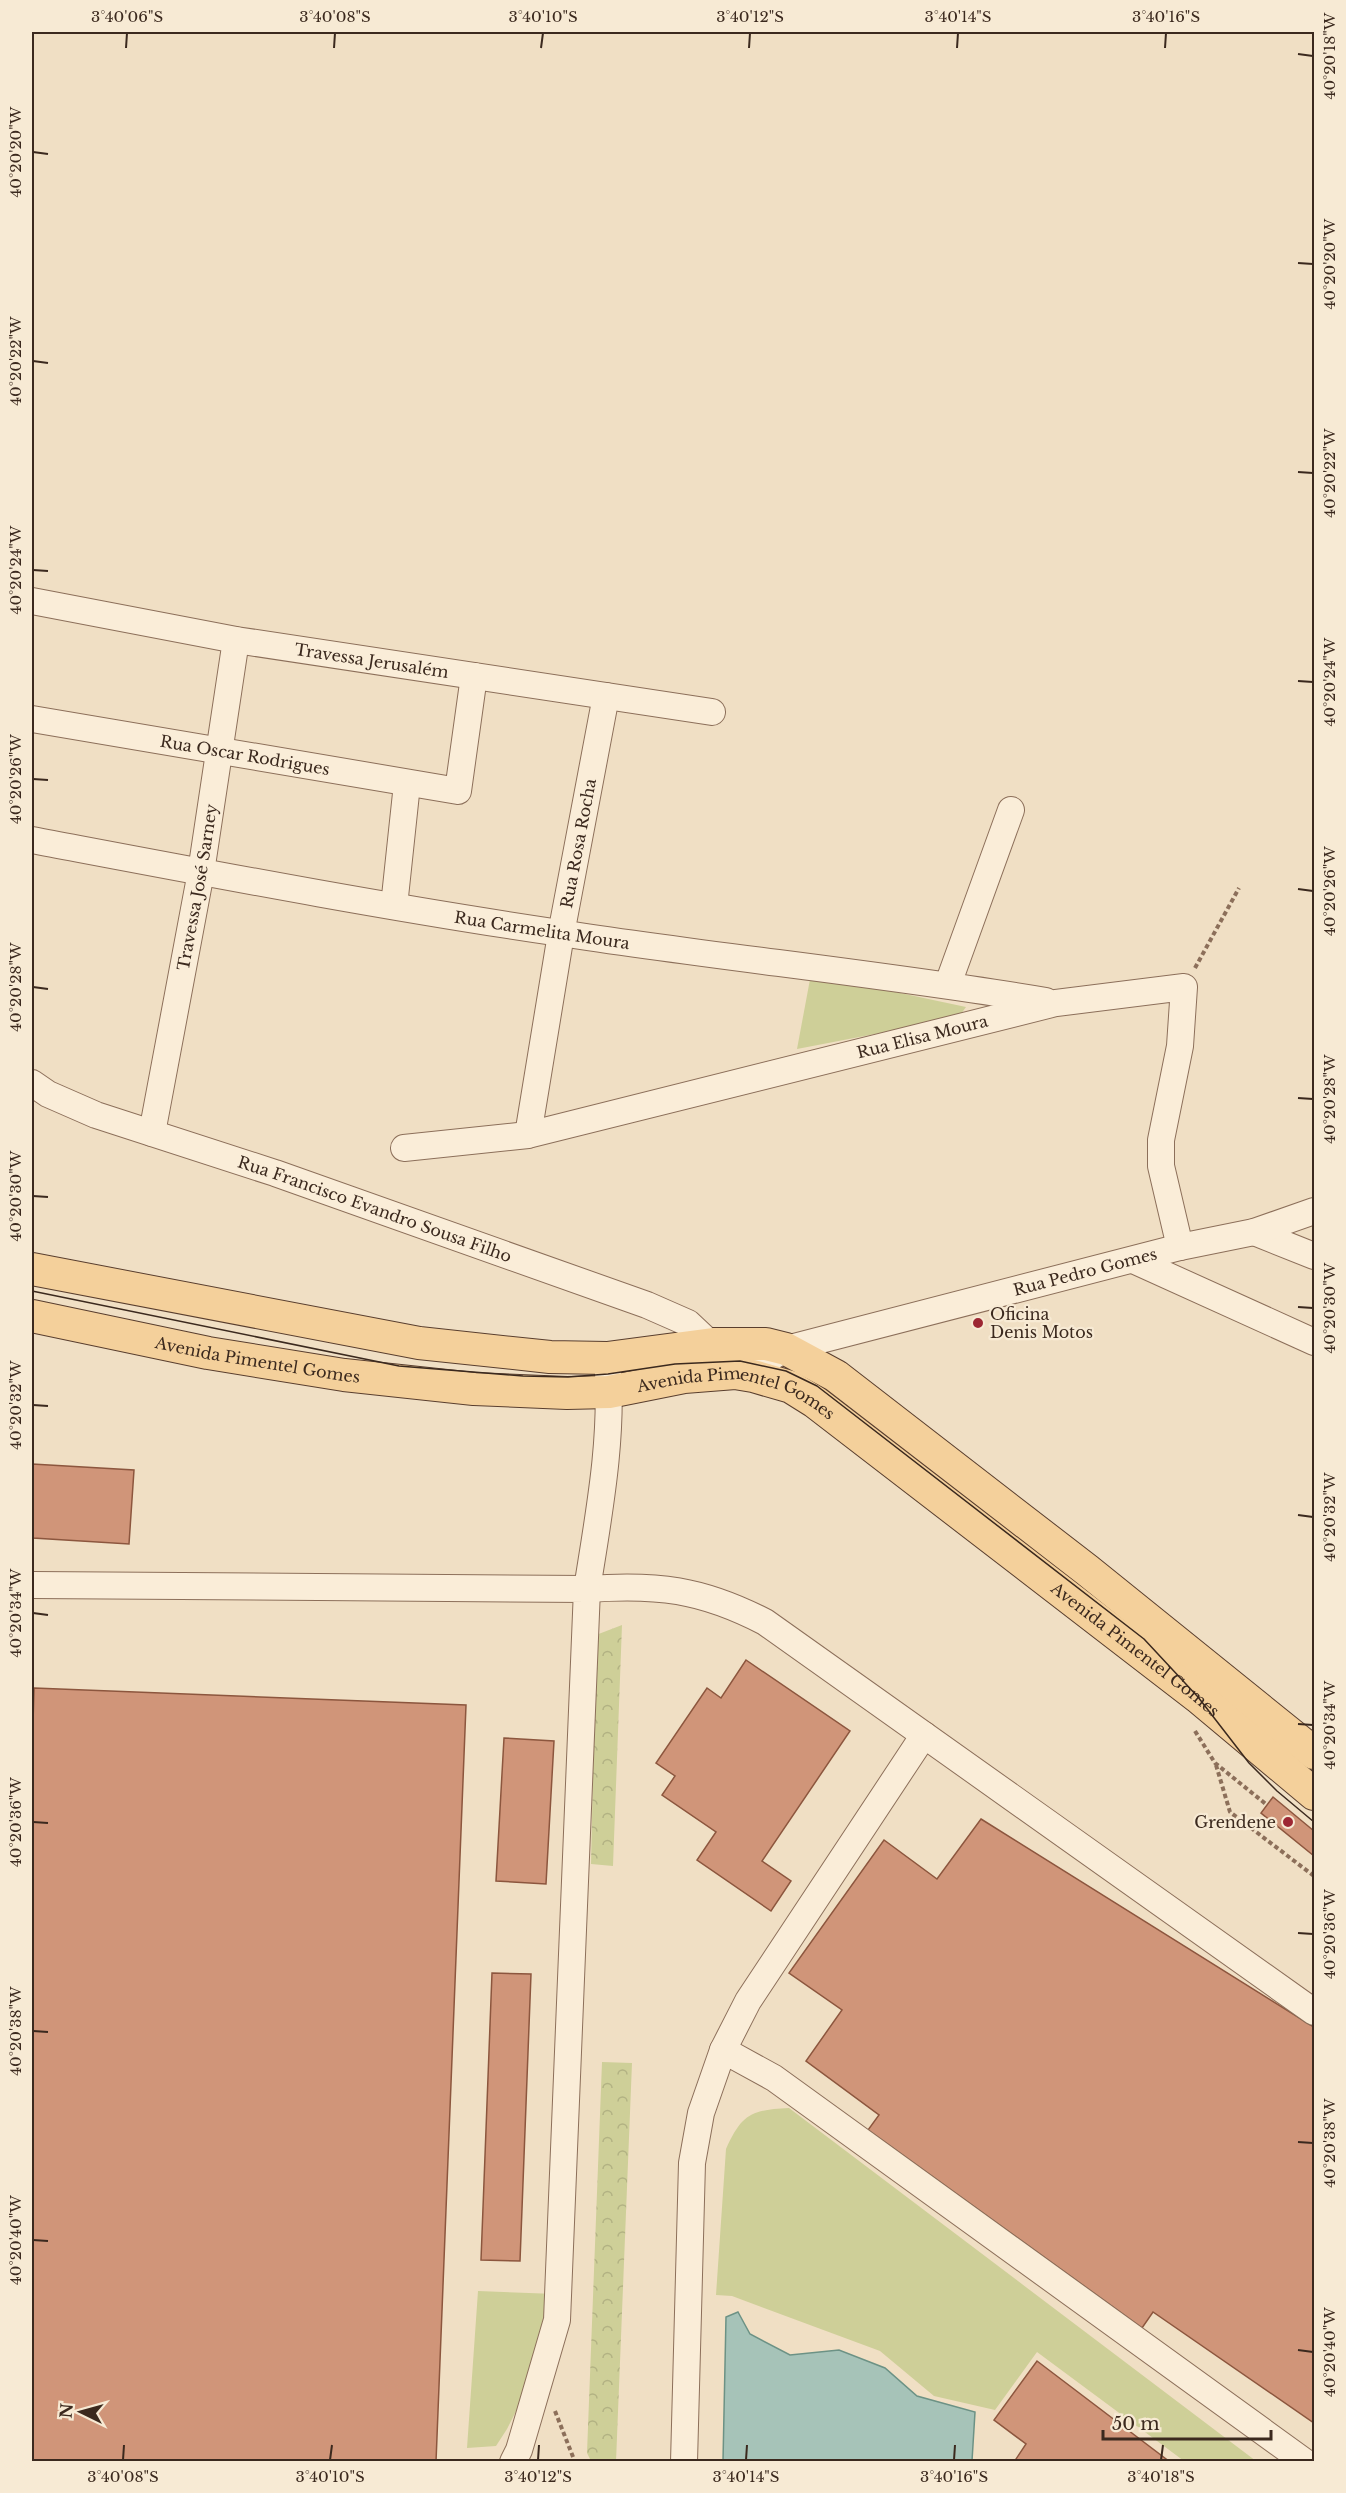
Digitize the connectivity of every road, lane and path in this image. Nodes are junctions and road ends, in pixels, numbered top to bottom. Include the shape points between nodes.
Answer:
1 (32, 601) edge
2 (236, 640) junction
3 (474, 676) junction
4 (606, 696) junction
5 (712, 712) dead end
6 (32, 719) edge
7 (219, 752) junction
8 (406, 784) junction
9 (1011, 810) dead end
10 (32, 840) edge
11 (201, 872) junction
12 (1239, 888) dead end
13 (394, 906) junction
14 (561, 934) junction
15 (948, 984) junction
16 (1185, 987) junction
17 (1056, 1003) junction
18 (32, 1083) edge
19 (152, 1133) junction
20 (528, 1135) junction
21 (404, 1148) dead end
22 (1314, 1211) edge
23 (1254, 1232) junction
24 (1180, 1247) junction
25 (1314, 1256) edge
26 (1133, 1260) junction
27 (32, 1269) edge
28 (215, 1305) junction
29 (32, 1316) edge
30 (1314, 1342) edge
31 (713, 1344) junction
32 (786, 1349) junction
33 (208, 1353) junction
34 (606, 1358) junction
35 (744, 1374) junction
36 (609, 1392) junction
37 (32, 1585) edge
38 (587, 1589) junction
39 (1193, 1728) dead end
40 (924, 1736) junction
41 (1314, 1753) edge
42 (1215, 1763) junction
43 (1314, 1794) edge
44 (1267, 1805) dead end
45 (1314, 1876) edge
46 (1314, 2012) edge
47 (723, 2050) junction
48 (542, 2376) junction
49 (513, 2462) edge
50 (575, 2462) edge
51 (684, 2462) edge
52 (1305, 2462) edge

1 - 2 street, Travessa Jerusalém
2 - 3 street, Travessa Jerusalém
2 - 7 street, Travessa José Sarney
3 - 4 street, Travessa Jerusalém
3 - 8 street, Rua Oscar Rodrigues via 458,791
4 - 5 street, Travessa Jerusalém
4 - 14 street, Rua Rosa Rocha
6 - 7 street, Rua Oscar Rodrigues
7 - 8 street, Rua Oscar Rodrigues
7 - 11 street, Travessa José Sarney
8 - 13 street
9 - 15 street
10 - 11 street, Rua Carmelita Moura
11 - 13 street, Rua Carmelita Moura
11 - 19 street, Travessa José Sarney
12 - 16 path
13 - 14 street, Rua Carmelita Moura
14 - 15 street, Rua Carmelita Moura
14 - 20 street, Rua Rosa Rocha
15 - 17 street, Rua Carmelita Moura
16 - 17 street, Rua Elisa Moura
16 - 24 street via 1180,1046 1161,1140 1161,1166
17 - 20 street, Rua Elisa Moura
18 - 19 street, Rua Francisco Evandro Sousa Filho via 96,1115
19 - 31 street, Rua Francisco Evandro Sousa Filho via 647,1305 688,1323
20 - 21 street, Rua Elisa Moura
22 - 23 street, Rua Pedro Gomes
23 - 24 street, Rua Pedro Gomes
23 - 25 street
24 - 26 street, Rua Pedro Gomes
26 - 30 street
26 - 32 street, Rua Pedro Gomes
27 - 28 main road, Avenida Pimentel Gomes
28 - 33 main road
28 - 34 main road, Avenida Pimentel Gomes via 419,1343 550,1357
29 - 33 main road, Avenida Pimentel Gomes
31 - 32 main road, Avenida Pimentel Gomes via 766,1344
31 - 34 main road, Avenida Pimentel Gomes
31 - 35 street, Rua Francisco Evandro Sousa Filho
32 - 35 street
32 - 41 main road, Avenida Pimentel Gomes via 836,1376 1087,1570
33 - 36 main road, Avenida Pimentel Gomes via 321,1372 474,1389
34 - 36 street
35 - 36 main road, Avenida Pimentel Gomes via 684,1377
35 - 43 main road, Avenida Pimentel Gomes via 791,1387 815,1402 1188,1690
36 - 38 street via 603,1488
37 - 38 street
38 - 40 street via 681,1590 739,1609 765,1622
38 - 48 street via 557,2320
39 - 42 path
40 - 46 street
40 - 47 street via 748,2001
42 - 44 path
42 - 45 path via 1230,1812
47 - 51 street via 701,2113 692,2163
47 - 52 street via 774,2078
48 - 49 street
48 - 50 path

